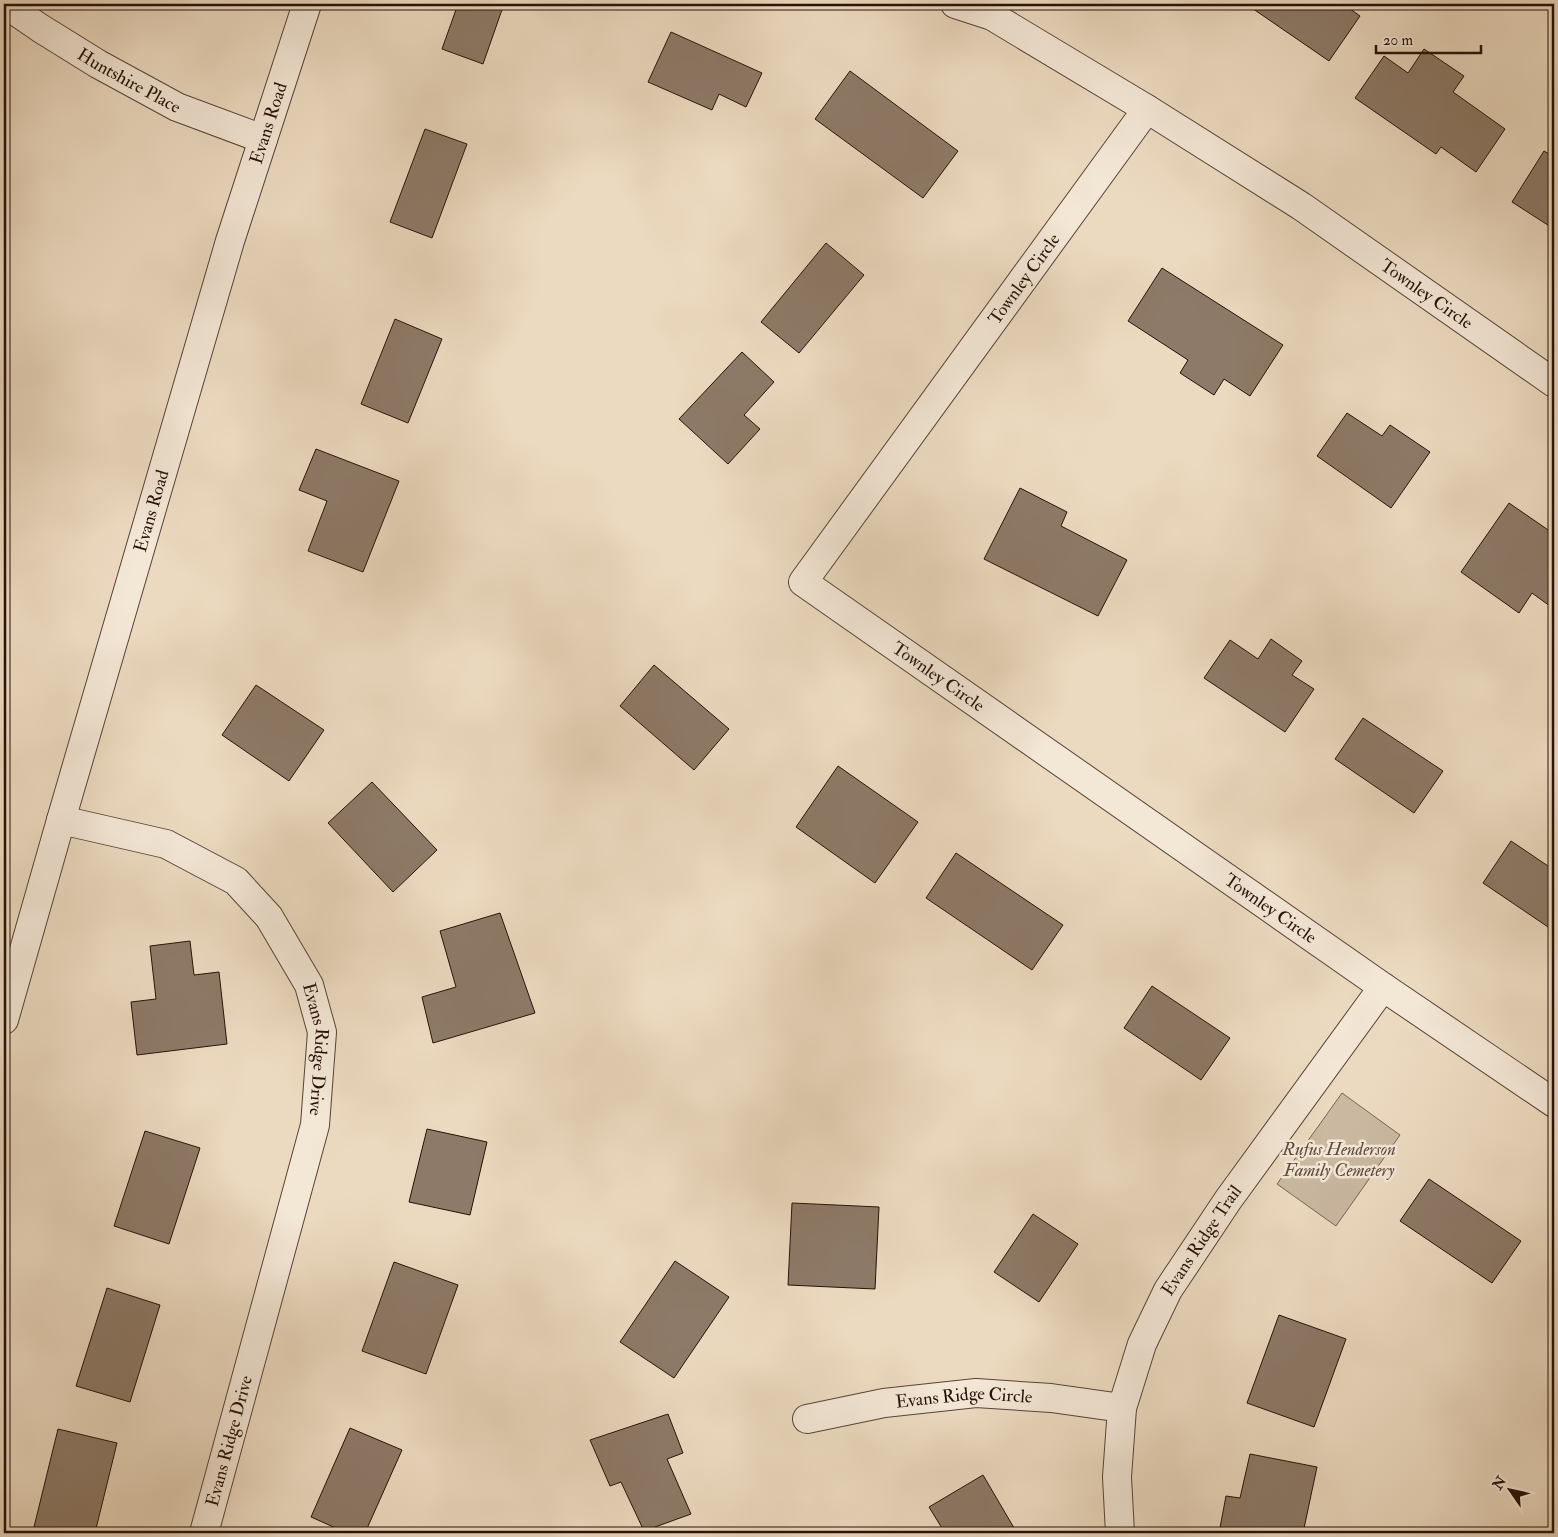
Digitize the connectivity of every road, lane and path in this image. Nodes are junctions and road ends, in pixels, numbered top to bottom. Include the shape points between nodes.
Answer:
1 (5, 4) edge
2 (307, 4) edge
3 (955, 4) edge
4 (1147, 109) junction
5 (263, 139) junction
6 (1554, 382) edge
7 (60, 820) junction
8 (1383, 987) junction
9 (4, 1020) edge
10 (1554, 1103) edge
11 (1122, 1408) junction
12 (807, 1419) dead end
13 (204, 1533) edge
14 (1120, 1533) edge

1 - 5 street, Huntshire Place via 98,64 177,107
2 - 5 street, Evans Road
3 - 4 street, Townley Circle via 992,16
4 - 6 street, Townley Circle via 1301,206
4 - 8 street, Townley Circle via 803,582
5 - 7 street, Evans Road
7 - 9 street, Evans Road
7 - 13 street, Evans Ridge Drive via 166,844 236,882 269,916 309,985 322,1032 315,1125
8 - 10 street, Townley Circle
8 - 11 street, Evans Ridge Trail via 1228,1200 1168,1290 1142,1344
11 - 12 street, Evans Ridge Circle via 1050,1398 976,1393 884,1404
11 - 14 street, Evans Ridge Trail via 1118,1477

